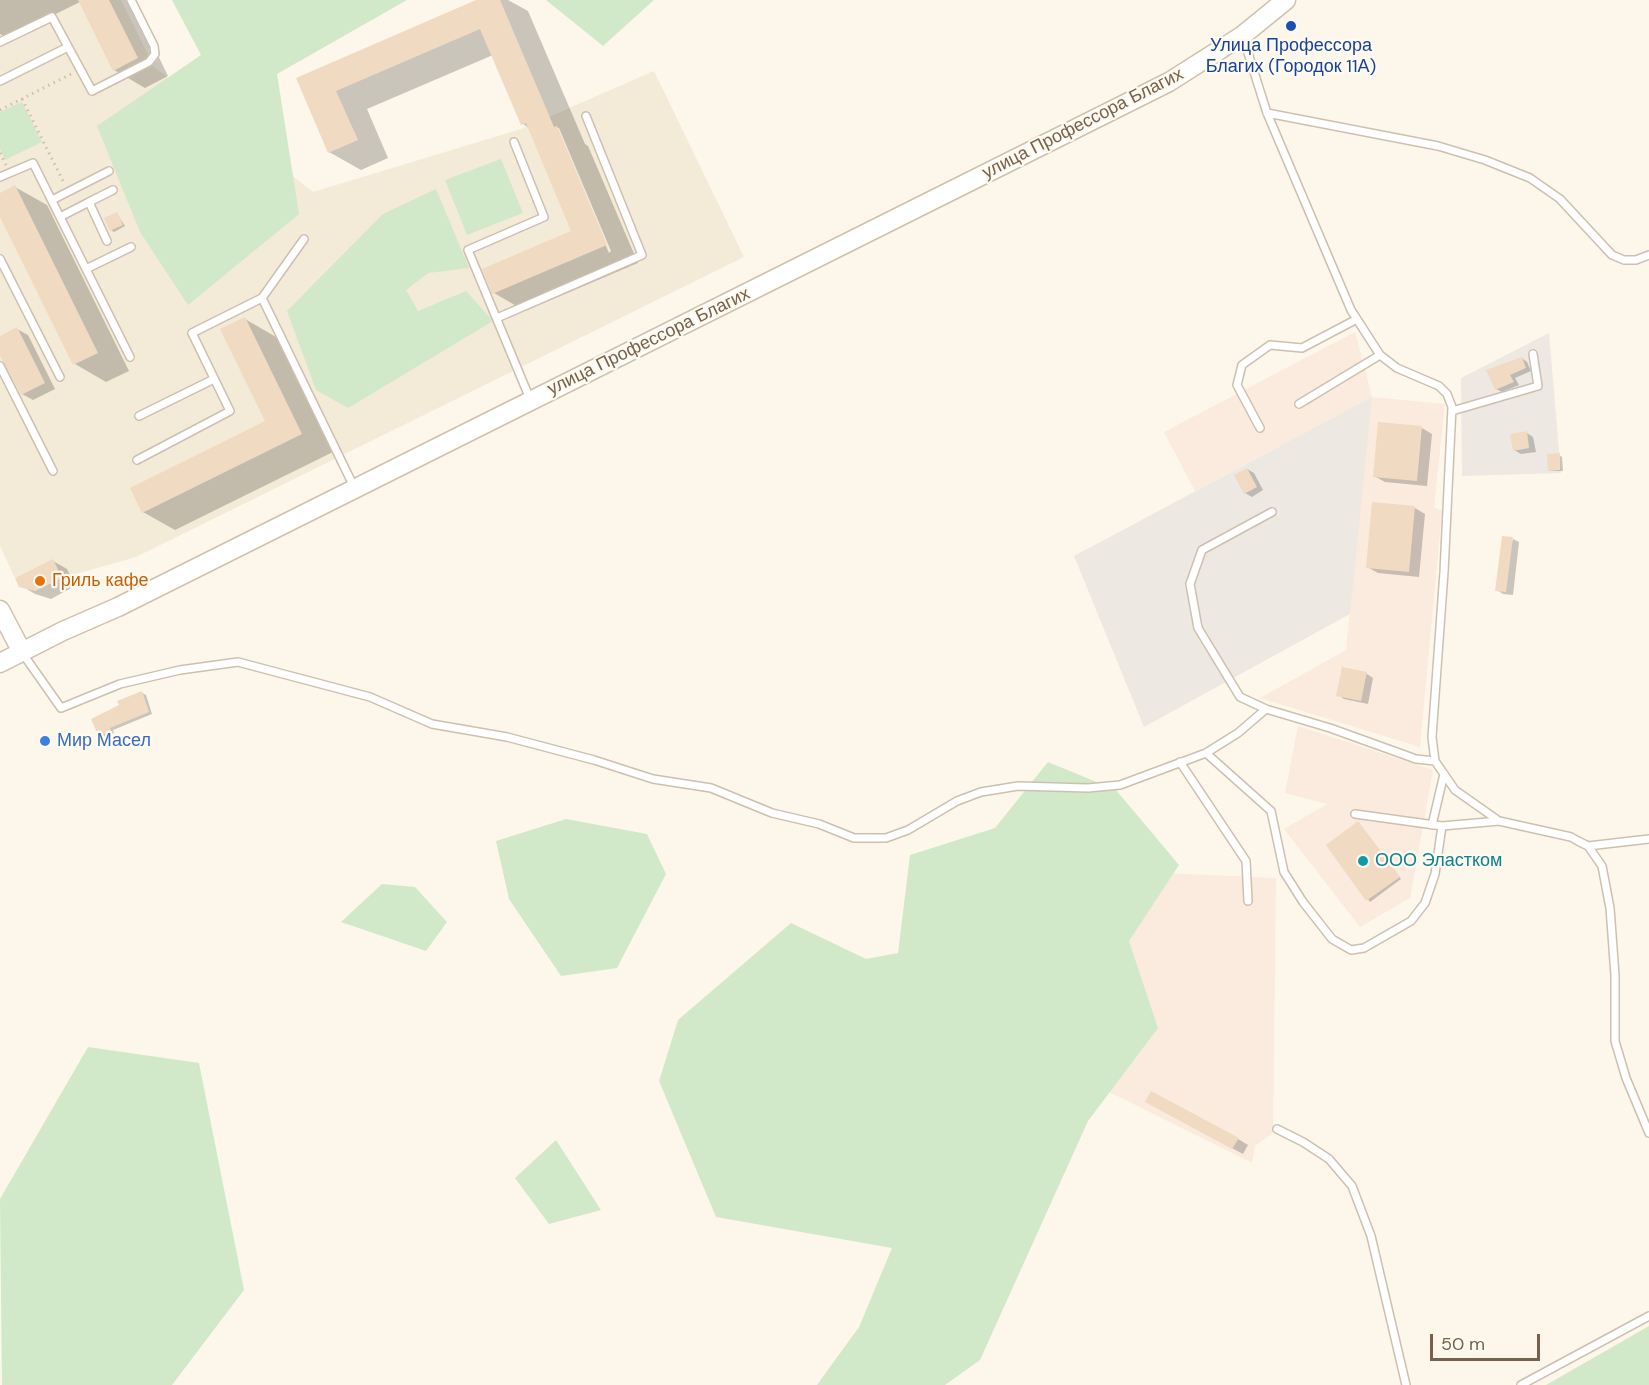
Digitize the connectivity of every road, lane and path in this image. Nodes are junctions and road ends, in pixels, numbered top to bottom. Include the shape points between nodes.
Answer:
1 (131, 0) edge
2 (1286, 0) edge
3 (1243, 34) junction
4 (0, 42) edge
5 (68, 47) junction
6 (81, 69) junction
7 (0, 81) edge
8 (22, 99) junction
9 (0, 110) edge
10 (1267, 113) junction
11 (586, 116) dead end
12 (514, 142) dead end
13 (109, 171) dead end
14 (0, 177) edge
15 (113, 190) dead end
16 (69, 191) junction
17 (52, 200) junction
18 (88, 202) junction
19 (60, 217) junction
20 (304, 239) dead end
21 (107, 241) dead end
22 (131, 247) dead end
23 (1649, 255) edge
24 (0, 259) edge
25 (86, 269) junction
26 (262, 298) junction
27 (497, 318) junction
28 (1357, 319) junction
29 (1533, 354) dead end
30 (1380, 355) junction
31 (130, 357) dead end
32 (0, 366) edge
33 (60, 376) dead end
34 (214, 379) junction
35 (531, 401) junction
36 (1299, 404) dead end
37 (1452, 411) junction
38 (139, 416) dead end
39 (1260, 428) dead end
40 (137, 460) dead end
41 (53, 471) dead end
42 (355, 489) junction
43 (1272, 512) dead end
44 (0, 610) edge
45 (22, 652) junction
46 (0, 663) edge
47 (1266, 709) junction
48 (1206, 753) junction
49 (1180, 762) junction
50 (1435, 762) junction
51 (1444, 774) junction
52 (1355, 814) dead end
53 (1499, 822) junction
54 (1432, 825) junction
55 (1442, 826) junction
56 (1649, 839) edge
57 (1588, 846) junction
58 (1248, 901) dead end
59 (1277, 1129) dead end
60 (1649, 1133) edge
61 (1649, 1316) edge
62 (1407, 1385) edge
63 (1521, 1385) edge

1 - 6 lane via 155,54 149,62 92,91
2 - 3 main road, улица Профессора Благих
3 - 10 lane
3 - 35 main road, улица Профессора Благих via 1169,82
4 - 5 lane via 52,16
5 - 6 lane
5 - 7 lane
6 - 8 path
8 - 9 path
8 - 16 path
10 - 23 lane via 1438,146 1485,160 1530,178 1560,199 1612,255 1636,260
10 - 28 lane
11 - 27 lane via 642,255
12 - 27 lane via 544,217 468,250
13 - 16 lane
14 - 17 lane via 33,163
15 - 18 lane
16 - 17 lane
17 - 19 lane
18 - 19 lane
18 - 21 lane
19 - 25 lane
20 - 26 lane
22 - 25 lane
24 - 33 lane
25 - 31 lane
26 - 34 lane via 192,333
26 - 42 lane
27 - 35 lane
28 - 30 lane
28 - 39 lane via 1302,348 1270,345 1242,365 1237,385
29 - 37 lane via 1538,386
30 - 36 lane
30 - 37 lane via 1397,368 1438,386 1447,394
32 - 41 lane
34 - 38 lane
34 - 40 lane via 230,411
35 - 42 main road, улица Профессора Благих
37 - 50 lane via 1432,737
42 - 45 main road, улица Профессора Благих
43 - 47 lane via 1202,550 1190,584 1198,628 1240,697
44 - 45 main road
45 - 46 main road, улица Профессора Благих
45 - 49 lane via 61,708 120,684 238,662 370,697 432,724 507,737 654,779 711,788 772,813 819,824 854,838 886,838 981,792 1018,786 1120,785
47 - 48 lane
47 - 50 lane
48 - 49 lane
48 - 55 lane via 1271,811 1284,872 1332,939 1351,950 1364,948 1411,921 1425,903 1435,874
49 - 58 lane via 1246,861
50 - 51 lane
51 - 53 lane via 1455,790
51 - 54 lane
52 - 54 lane
53 - 55 lane
53 - 57 lane via 1571,837
54 - 55 lane
56 - 57 lane
57 - 60 lane via 1602,866 1610,908 1615,1041
59 - 62 lane via 1329,1160 1352,1186 1371,1236
61 - 63 lane

